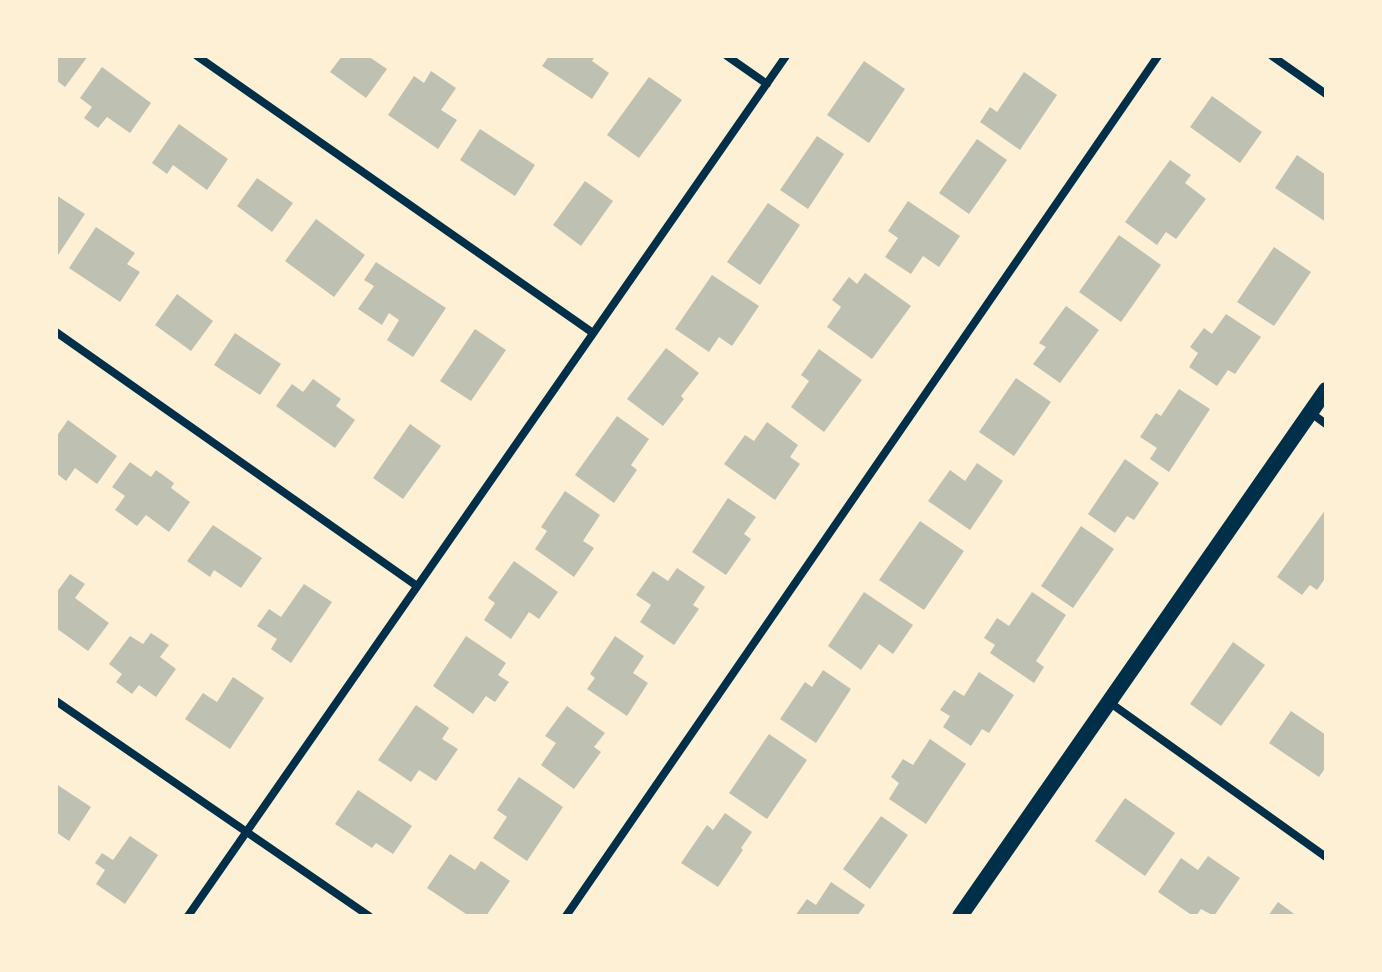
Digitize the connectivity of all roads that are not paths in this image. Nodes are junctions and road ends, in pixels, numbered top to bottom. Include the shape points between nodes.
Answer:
1 (197, 56) edge
2 (727, 56) edge
3 (786, 56) edge
4 (1158, 56) edge
5 (1272, 56) edge
6 (767, 84) junction
7 (1326, 94) edge
8 (56, 332) edge
9 (593, 333) junction
10 (1326, 390) edge
11 (1311, 413) junction
12 (1326, 424) edge
13 (417, 586) junction
14 (56, 701) edge
15 (1109, 702) junction
16 (246, 834) junction
17 (1326, 857) edge
18 (188, 916) edge
19 (369, 916) edge
20 (566, 916) edge
21 (960, 916) edge

1 - 9 street
2 - 6 street
3 - 6 street
4 - 20 street
5 - 7 street
6 - 9 street
8 - 13 street
9 - 13 street
10 - 11 main road
11 - 12 street
11 - 15 main road
13 - 16 street
14 - 16 street
15 - 17 street
15 - 21 main road
16 - 18 street
16 - 19 street

